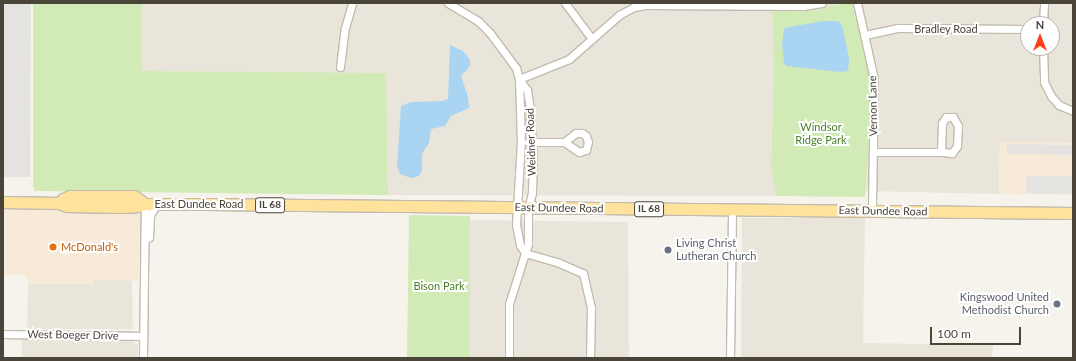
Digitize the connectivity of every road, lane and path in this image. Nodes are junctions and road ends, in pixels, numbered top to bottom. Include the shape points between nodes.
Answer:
1 (352, 3) edge
2 (448, 3) edge
3 (565, 3) edge
4 (822, 3) edge
5 (857, 3) edge
6 (1044, 3) edge
7 (1043, 16) edge
8 (1020, 29) edge
9 (866, 35) junction
10 (592, 39) junction
11 (1043, 56) edge
12 (340, 67) dead end
13 (519, 79) junction
14 (1073, 112) edge
15 (521, 142) junction
16 (532, 142) junction
17 (564, 142) dead end
18 (874, 152) junction
19 (941, 152) junction
20 (3, 202) edge
21 (145, 204) junction
22 (157, 204) junction
23 (523, 208) junction
24 (732, 210) junction
25 (872, 211) junction
26 (1073, 213) edge
27 (145, 240) junction
28 (525, 253) junction
29 (3, 334) edge
30 (143, 336) junction
31 (142, 358) edge
32 (509, 358) edge
33 (590, 358) edge
34 (730, 358) edge

1 - 12 street via 345,28
2 - 13 street, Weidner Road via 478,21 490,33 516,68
3 - 10 street
4 - 10 street via 788,6 640,6 619,15
5 - 9 street, Vernon Lane
6 - 7 street
8 - 9 street, Bradley Road via 898,28
9 - 18 street, Vernon Lane via 874,79
10 - 13 street via 569,59
11 - 14 street via 1044,82 1051,96 1059,106
13 - 15 street, Weidner Road
13 - 16 street, Weidner Road via 527,90
15 - 16 street
15 - 23 street, Weidner Road
16 - 17 street
16 - 23 street, Weidner Road via 532,186
18 - 19 street
18 - 25 street, Vernon Lane
19 - 19 street via 952,153 956,149 958,126 953,117 946,117 942,123
20 - 21 main road, East Dundee Road / IL 68 via 59,202 67,206 134,207
21 - 22 main road, East Dundee Road / IL 68
21 - 27 street
22 - 23 main road, East Dundee Road / IL 68
22 - 27 street via 150,215 149,236
23 - 24 main road, East Dundee Road / IL 68
23 - 28 street via 528,244
23 - 28 street via 516,225 520,245
24 - 25 main road, East Dundee Road / IL 68
24 - 34 street
25 - 26 main road, East Dundee Road / IL 68
27 - 30 street
28 - 32 street via 509,304
28 - 33 street via 583,273 591,307
29 - 30 street, West Boeger Drive
30 - 31 street

